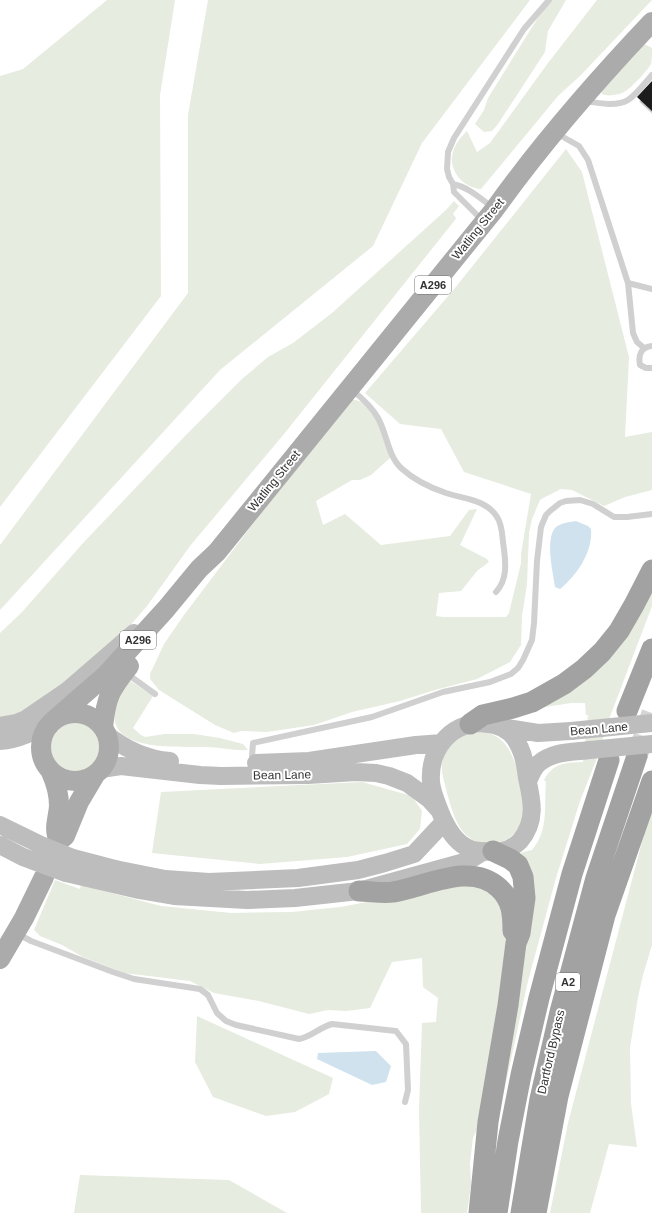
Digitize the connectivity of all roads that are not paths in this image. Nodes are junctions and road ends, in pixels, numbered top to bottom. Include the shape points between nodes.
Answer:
1 (549, 0) edge
2 (651, 24) edge
3 (652, 75) edge
4 (582, 100) junction
5 (555, 132) junction
6 (453, 184) junction
7 (489, 216) junction
8 (628, 282) junction
9 (652, 289) edge
10 (652, 346) edge
11 (644, 348) junction
12 (652, 368) edge
13 (349, 388) junction
14 (652, 514) edge
15 (217, 552) junction
16 (652, 570) edge
17 (496, 592) dead end
18 (652, 649) edge
19 (125, 672) junction
20 (155, 694) dead end
21 (627, 712) dead end
22 (52, 721) junction
23 (652, 723) edge
24 (470, 724) junction
25 (0, 726) edge
26 (499, 726) junction
27 (104, 730) junction
28 (0, 742) edge
29 (442, 743) junction
30 (645, 750) edge
31 (610, 760) dead end
32 (254, 764) junction
33 (51, 772) junction
34 (98, 772) junction
35 (528, 781) junction
36 (652, 781) edge
37 (444, 822) junction
38 (0, 825) edge
39 (0, 845) edge
40 (489, 851) junction
41 (44, 877) dead end
42 (115, 877) junction
43 (359, 891) junction
44 (16, 932) junction
45 (516, 943) junction
46 (0, 959) edge
47 (405, 1102) dead end
48 (479, 1213) edge
49 (497, 1213) edge
50 (521, 1213) edge
51 (536, 1213) edge

1 - 6 lane via 524,29 452,142 448,152 447,169
2 - 4 main road, Watling Street / A296
3 - 4 lane via 623,103 600,104
4 - 5 main road, Watling Street / A296
5 - 7 main road, Watling Street / A296
5 - 8 lane via 579,146 588,160
6 - 7 lane via 454,192
6 - 7 lane via 461,185 475,194
7 - 13 main road, Watling Street / A296
8 - 9 lane
8 - 11 lane via 633,333 636,342
10 - 11 lane
11 - 12 lane via 640,354 640,365
13 - 15 main road, Watling Street / A296
13 - 17 lane via 376,414 393,456 401,468 418,480 445,493 481,503 497,517 505,558 505,573
14 - 32 lane via 614,516 580,500 560,503 546,515 541,527 532,640 523,660 511,674 490,682 443,692 366,719 253,743
15 - 19 main road, Watling Street / A296
15 - 22 main road, Watling Street / A296 via 106,675
15 - 25 main road via 198,563 145,623 67,691 26,719
16 - 24 highway via 618,631 602,652 584,669 532,702 483,715
18 - 21 highway
19 - 20 lane
19 - 27 main road, Watling Street / A296 via 105,705
22 - 27 main road via 77,712 92,717
22 - 28 main road via 22,737
22 - 33 main road via 41,740 44,762
23 - 26 main road, Bean Lane, bridge via 538,733
24 - 26 main road
24 - 29 main road via 456,729
26 - 35 main road via 510,734 520,748
27 - 32 main road, Bean Lane via 136,754 166,761 216,765
27 - 34 main road via 108,752
29 - 32 main road, Bean Lane via 308,761
29 - 37 main road via 434,758 431,775 434,797
30 - 35 main road, Bean Lane, bridge via 590,750 559,754 538,764
30 - 50 highway, Dartford Bypass / A2 via 596,878 560,1012 540,1099
31 - 49 highway, Dartford Bypass / A2 via 572,874 539,998 519,1082
33 - 34 main road via 72,781 84,780
33 - 34 main road via 57,784 59,808 55,833 59,841 65,836 79,802
34 - 37 main road, Bean Lane via 120,766 200,776 376,773 403,782 424,795 435,805
35 - 40 main road via 533,809 528,828 512,847
36 - 51 highway, A2 via 605,915 558,1096
37 - 40 main road via 463,845 472,850
37 - 42 main road via 414,854 358,870 298,878 209,882
38 - 42 main road, bridge
39 - 42 main road, bridge via 23,857 66,873
40 - 43 main road via 468,862
40 - 45 highway via 514,862 523,877 525,901
41 - 44 main road
42 - 43 main road via 174,896 247,900
43 - 45 highway via 392,893 454,877 473,876 484,879 498,888 509,900
44 - 46 main road
44 - 47 lane via 31,941 148,985 200,989 208,995 217,1013 236,1025 299,1039 332,1024 396,1031 406,1044 408,1090
45 - 48 highway via 488,1122

